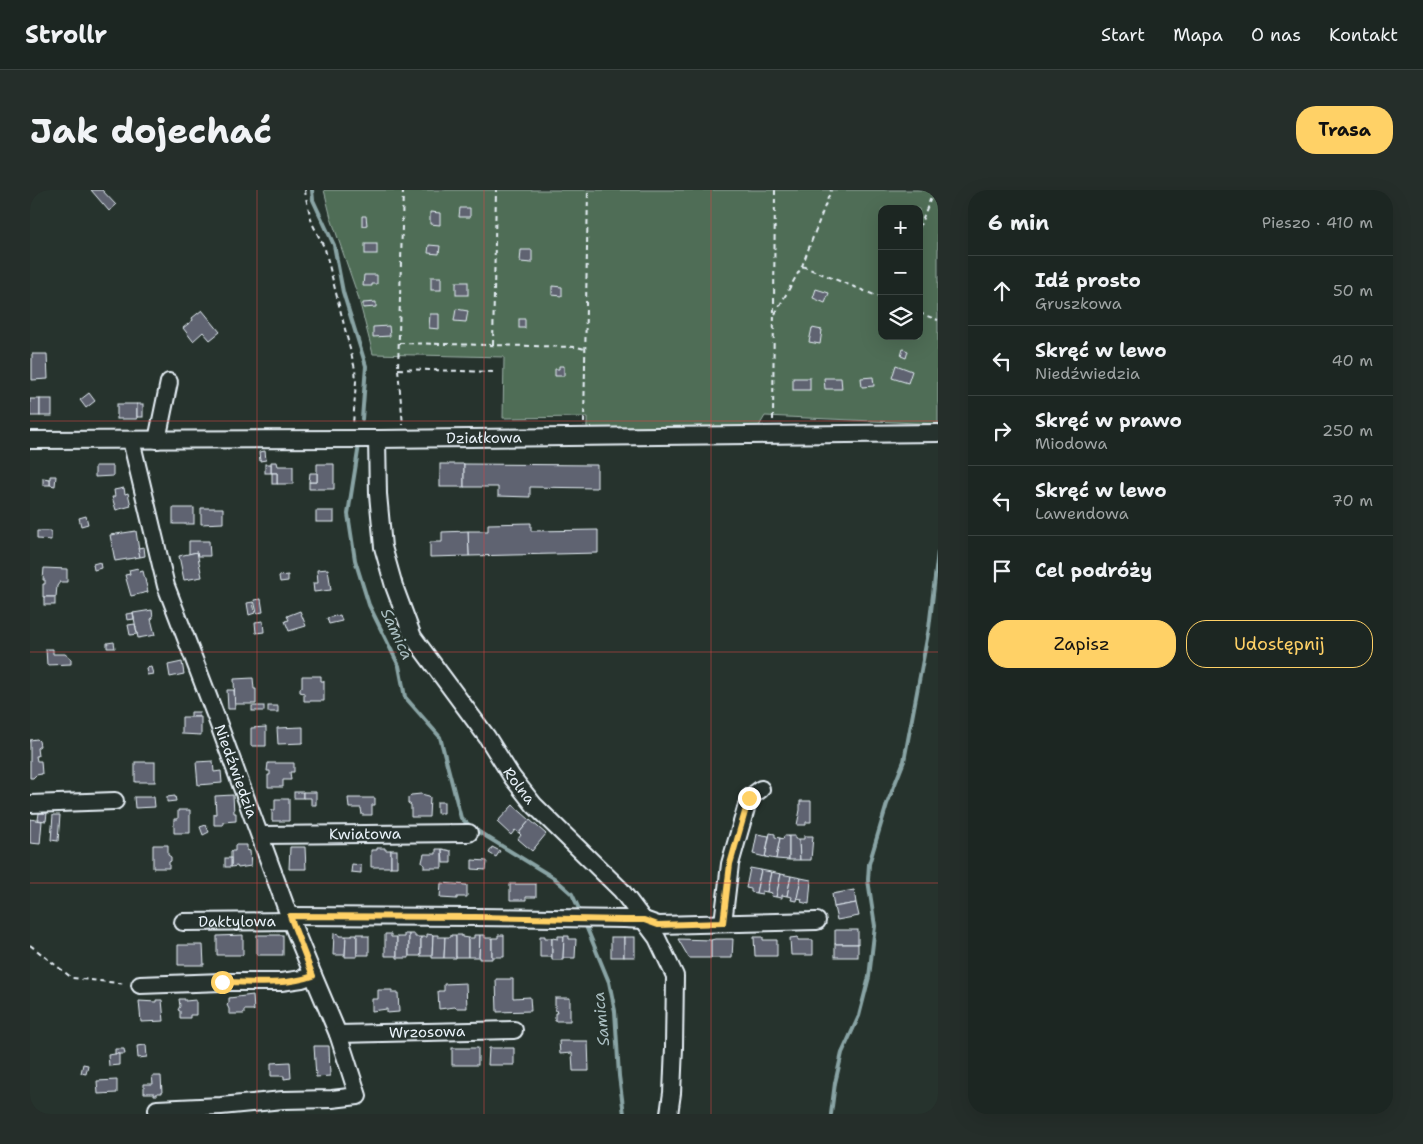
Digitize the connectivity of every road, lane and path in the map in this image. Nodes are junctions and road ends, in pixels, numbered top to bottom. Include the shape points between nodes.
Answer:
1 (306, 190) edge
2 (403, 190) edge
3 (496, 190) edge
4 (588, 190) edge
5 (775, 190) edge
6 (831, 190) edge
7 (934, 190) edge
8 (923, 218) edge
9 (802, 266) junction
10 (878, 296) edge
11 (923, 314) edge
12 (774, 316) junction
13 (938, 320) edge
14 (398, 342) junction
15 (493, 345) junction
16 (585, 349) junction
17 (398, 369) junction
18 (493, 372) dead end
19 (169, 382) dead end
20 (584, 416) dead end
21 (938, 433) edge
22 (773, 435) junction
23 (352, 439) junction
24 (377, 439) junction
25 (403, 439) junction
26 (30, 440) edge
27 (131, 440) junction
28 (157, 440) junction
29 (761, 789) dead end
30 (115, 801) dead end
31 (30, 804) edge
32 (469, 833) dead end
33 (260, 834) junction
34 (290, 918) junction
35 (644, 920) junction
36 (817, 921) dead end
37 (183, 922) dead end
38 (723, 923) junction
39 (30, 945) edge
40 (313, 976) junction
41 (140, 985) joint
42 (514, 1030) dead end
43 (338, 1034) junction
44 (157, 1112) edge
45 (669, 1114) edge

1 - 23 path via 312,224 325,249 355,369
2 - 14 path
3 - 15 path
4 - 16 path
5 - 12 path
6 - 9 path
7 - 8 path
9 - 10 path
9 - 12 path
11 - 13 path
12 - 22 path
14 - 15 path
14 - 17 path
15 - 16 path
16 - 20 path
17 - 18 path
17 - 25 path via 404,416
19 - 28 street
21 - 22 street, Działkowa
22 - 25 street, Działkowa
23 - 24 street, Działkowa
23 - 28 street, Działkowa
24 - 25 street, Działkowa
24 - 35 street, Rolna via 383,547 413,637 534,805 621,890
26 - 27 street, Działkowa
27 - 28 street, Działkowa
27 - 33 street, Niedźwiedzia via 166,586
29 - 38 street via 749,798 746,806 730,864
30 - 31 street
32 - 33 street, Kwiatowa
33 - 34 street, Niedźwiedzia
34 - 35 street, Daktylowa
34 - 37 street, Daktylowa
34 - 40 street, Niedźwiedzia
35 - 38 street, Daktylowa via 658,925
35 - 45 street, Rolna via 657,938 675,976 674,1057
36 - 38 street, Daktylowa
39 - 41 path via 72,978
40 - 41 street via 281,982
40 - 43 street, Niedźwiedzia
42 - 43 street, Wrzosowa
43 - 44 street, Niedźwiedzia via 358,1096

